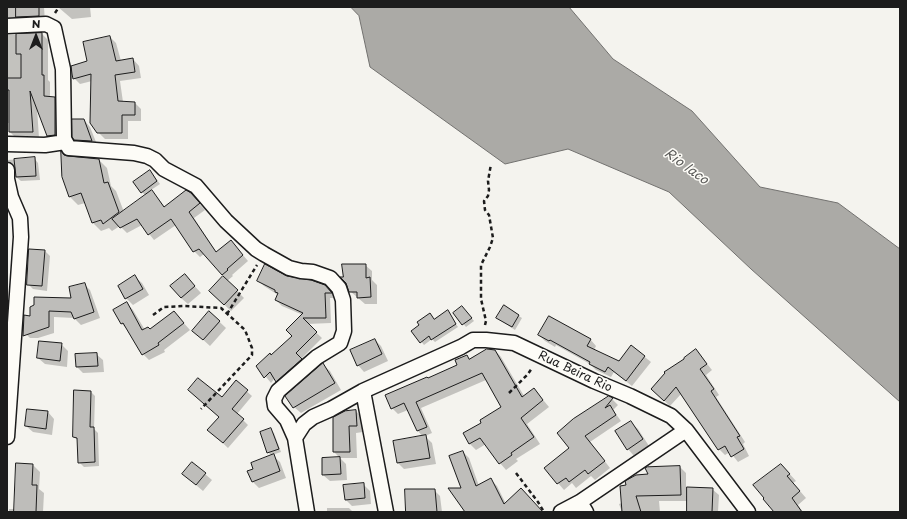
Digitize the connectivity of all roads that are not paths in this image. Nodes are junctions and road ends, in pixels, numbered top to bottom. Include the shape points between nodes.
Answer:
1 (12, 26) edge
2 (65, 142) junction
3 (7, 144) edge
4 (7, 170) edge
5 (364, 390) junction
6 (686, 430) junction
7 (7, 437) edge
8 (295, 438) junction
9 (583, 507) edge
10 (306, 512) edge
11 (386, 512) edge
12 (561, 512) edge
13 (748, 512) edge

1 - 2 street via 46,24 54,28 63,69
2 - 3 street via 45,145
2 - 8 street via 69,148 134,153 155,160 164,169 196,186 226,221 256,249 289,268 330,278 339,288 344,300 344,331 340,343 317,357 278,390 274,399 275,406 287,420
4 - 7 street via 11,197 20,218 21,237
5 - 6 street, Rua Beira Rio via 473,340 514,343 650,405 671,416
5 - 8 street, Rua Beira Rio via 313,417 304,424
5 - 11 street
6 - 9 street
6 - 13 street, Rua Beira Rio
8 - 10 street
9 - 12 street

